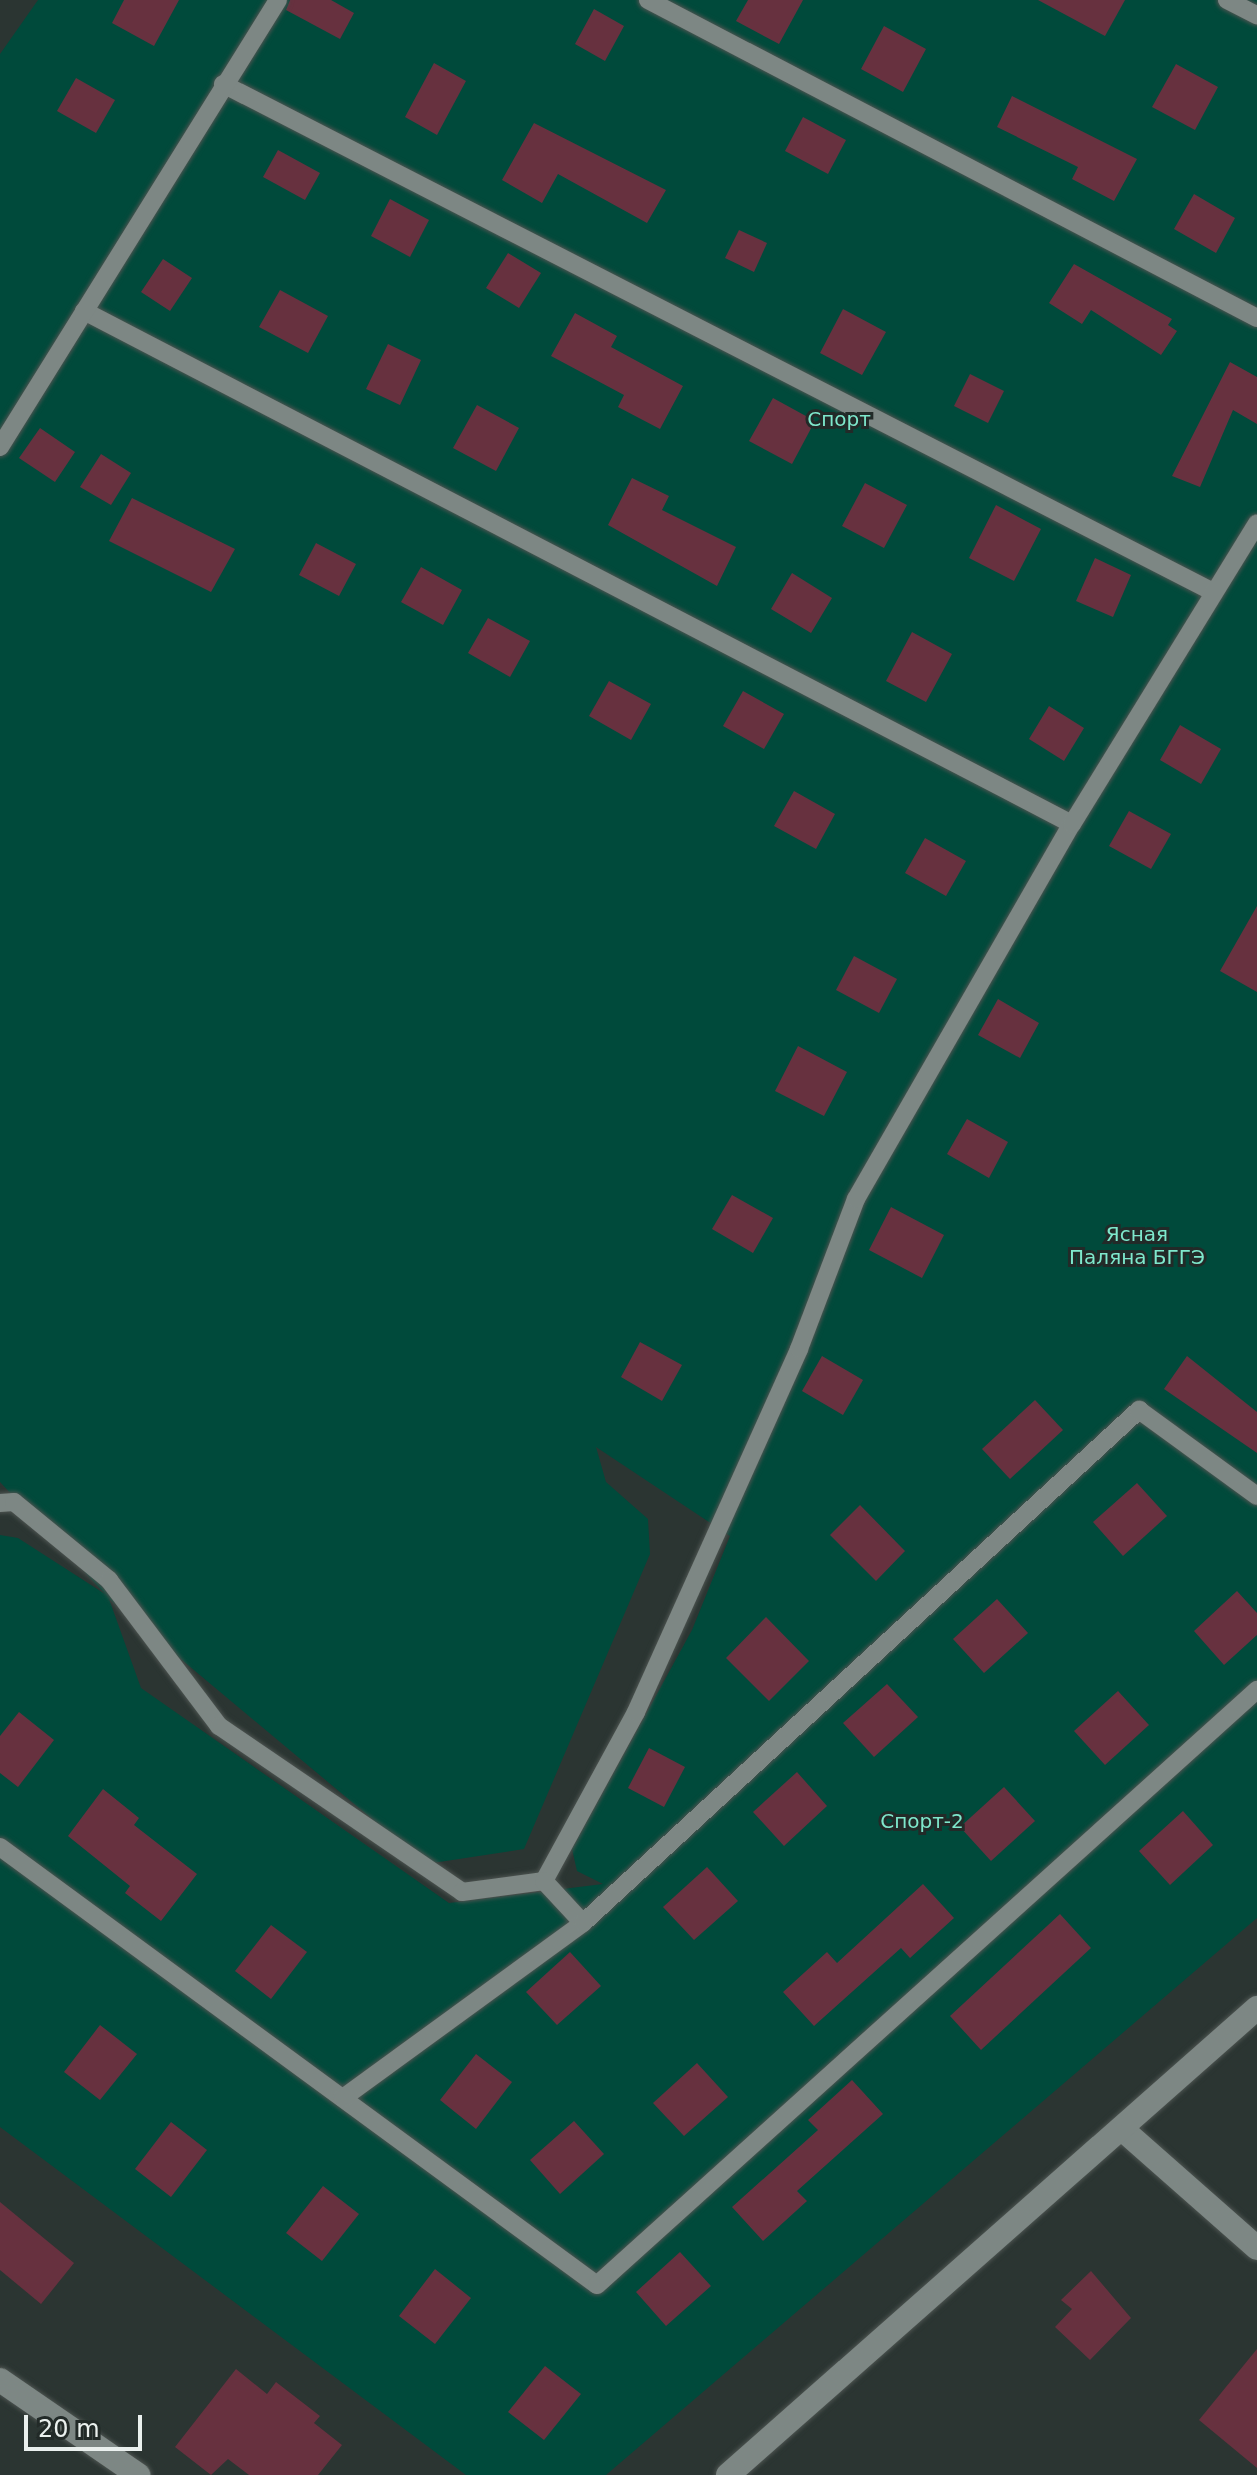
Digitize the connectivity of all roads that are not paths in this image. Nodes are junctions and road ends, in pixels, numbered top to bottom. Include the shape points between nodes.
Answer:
1 (278, 0) edge
2 (648, 0) edge
3 (1227, 0) edge
4 (1257, 15) edge
5 (223, 84) junction
6 (84, 311) junction
7 (1257, 318) edge
8 (0, 447) edge
9 (1257, 523) edge
10 (1213, 592) junction
11 (1072, 824) junction
12 (1257, 1496) edge
13 (0, 1503) edge
14 (1257, 1690) edge
15 (0, 1847) edge
16 (544, 1881) junction
17 (583, 1923) junction
18 (1257, 2008) edge
19 (343, 2098) junction
20 (1122, 2129) junction
21 (1257, 2248) edge
22 (0, 2380) edge
23 (138, 2475) edge
24 (728, 2475) edge

1 - 5 lane
2 - 7 lane
3 - 4 lane
5 - 6 lane
5 - 10 lane
6 - 8 lane
6 - 11 lane
9 - 10 lane
10 - 11 lane
11 - 16 lane via 856,1199 799,1349 636,1712
12 - 17 lane via 1139,1410
13 - 16 lane via 14,1502 109,1580 219,1726 462,1892
14 - 19 lane via 597,2285
15 - 19 lane
16 - 17 lane
17 - 19 lane
18 - 20 street
20 - 21 street
20 - 24 street
22 - 23 street

